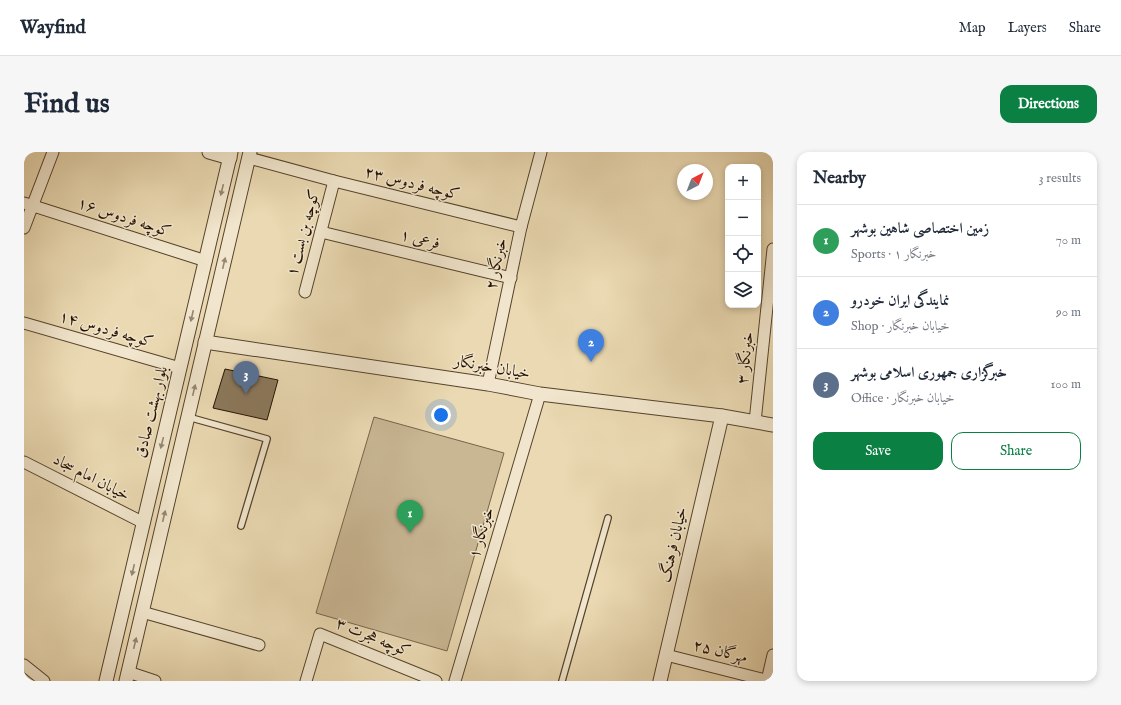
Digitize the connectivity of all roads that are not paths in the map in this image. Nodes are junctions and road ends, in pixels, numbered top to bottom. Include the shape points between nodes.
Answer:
1 (53, 152) edge
2 (209, 152) edge
3 (541, 152) edge
4 (231, 155) edge
5 (249, 155) edge
6 (334, 181) junction
7 (28, 205) edge
8 (521, 227) junction
9 (24, 228) edge
10 (322, 232) junction
11 (773, 256) edge
12 (206, 261) junction
13 (510, 278) junction
14 (305, 292) dead end
15 (24, 323) edge
16 (768, 340) edge
17 (205, 342) junction
18 (180, 368) junction
19 (488, 384) junction
20 (540, 394) junction
21 (187, 416) junction
22 (722, 416) junction
23 (755, 422) junction
24 (773, 425) edge
25 (24, 462) edge
26 (156, 465) junction
27 (175, 470) junction
28 (608, 518) dead end
29 (144, 523) junction
30 (241, 526) dead end
31 (142, 612) junction
32 (259, 645) dead end
33 (666, 655) junction
34 (773, 655) edge
35 (24, 665) edge
36 (127, 677) edge
37 (44, 681) edge
38 (106, 681) edge
39 (155, 681) edge
40 (306, 681) edge
41 (436, 681) edge
42 (455, 681) edge
43 (562, 681) edge
44 (660, 681) edge
45 (767, 681) edge

1 - 7 street
2 - 4 street
3 - 8 street, خبرنگار ۲
4 -> 12 street, بلوار بهشت صادق
5 - 6 street, کوچه فردوس ۲۳
17 -> 5 street
6 - 8 street, کوچه فردوس ۲۳
6 - 10 street, کوچه بن بست ۱
7 - 9 street
7 - 12 street, کوچه فردوس ۱۶
8 - 13 street, خبرنگار ۲
10 - 13 street, فرعی ۱
10 - 14 street, کوچه بن بست ۱
11 - 16 street, خبرنگار ۳
12 -> 18 street, بلوار بهشت صادق
13 - 19 street, خبرنگار ۲
15 - 18 street, کوچه فردوس ۱۴
16 - 23 street, خبرنگار ۳
17 - 19 street, خیابان خبرنگار
21 -> 17 street
18 -> 26 street, بلوار بهشت صادق
19 - 20 street, خیابان خبرنگار
20 - 22 street, خیابان خبرنگار
20 - 42 street, خبرنگار ۱
21 - 27 street
21 - 30 lane via 267,439
22 - 23 street, خیابان خبرنگار
22 - 33 street, خیابان فرهنگ
23 - 24 street, خیابان خبرنگار
25 - 29 street, خیابان امام سجاد
26 - 27 street
26 - 29 street, بلوار بهشت صادق
31 -> 27 street
28 - 43 lane
29 -> 38 street, بلوار بهشت صادق
31 - 32 street
36 -> 31 street
33 - 44 street, خیابان فرهنگ
33 - 45 street, مهرگان ۲۵
34 - 45 street
35 - 37 street
36 - 39 street
40 - 41 street, کوچه هجرت ۳ via 320,634

